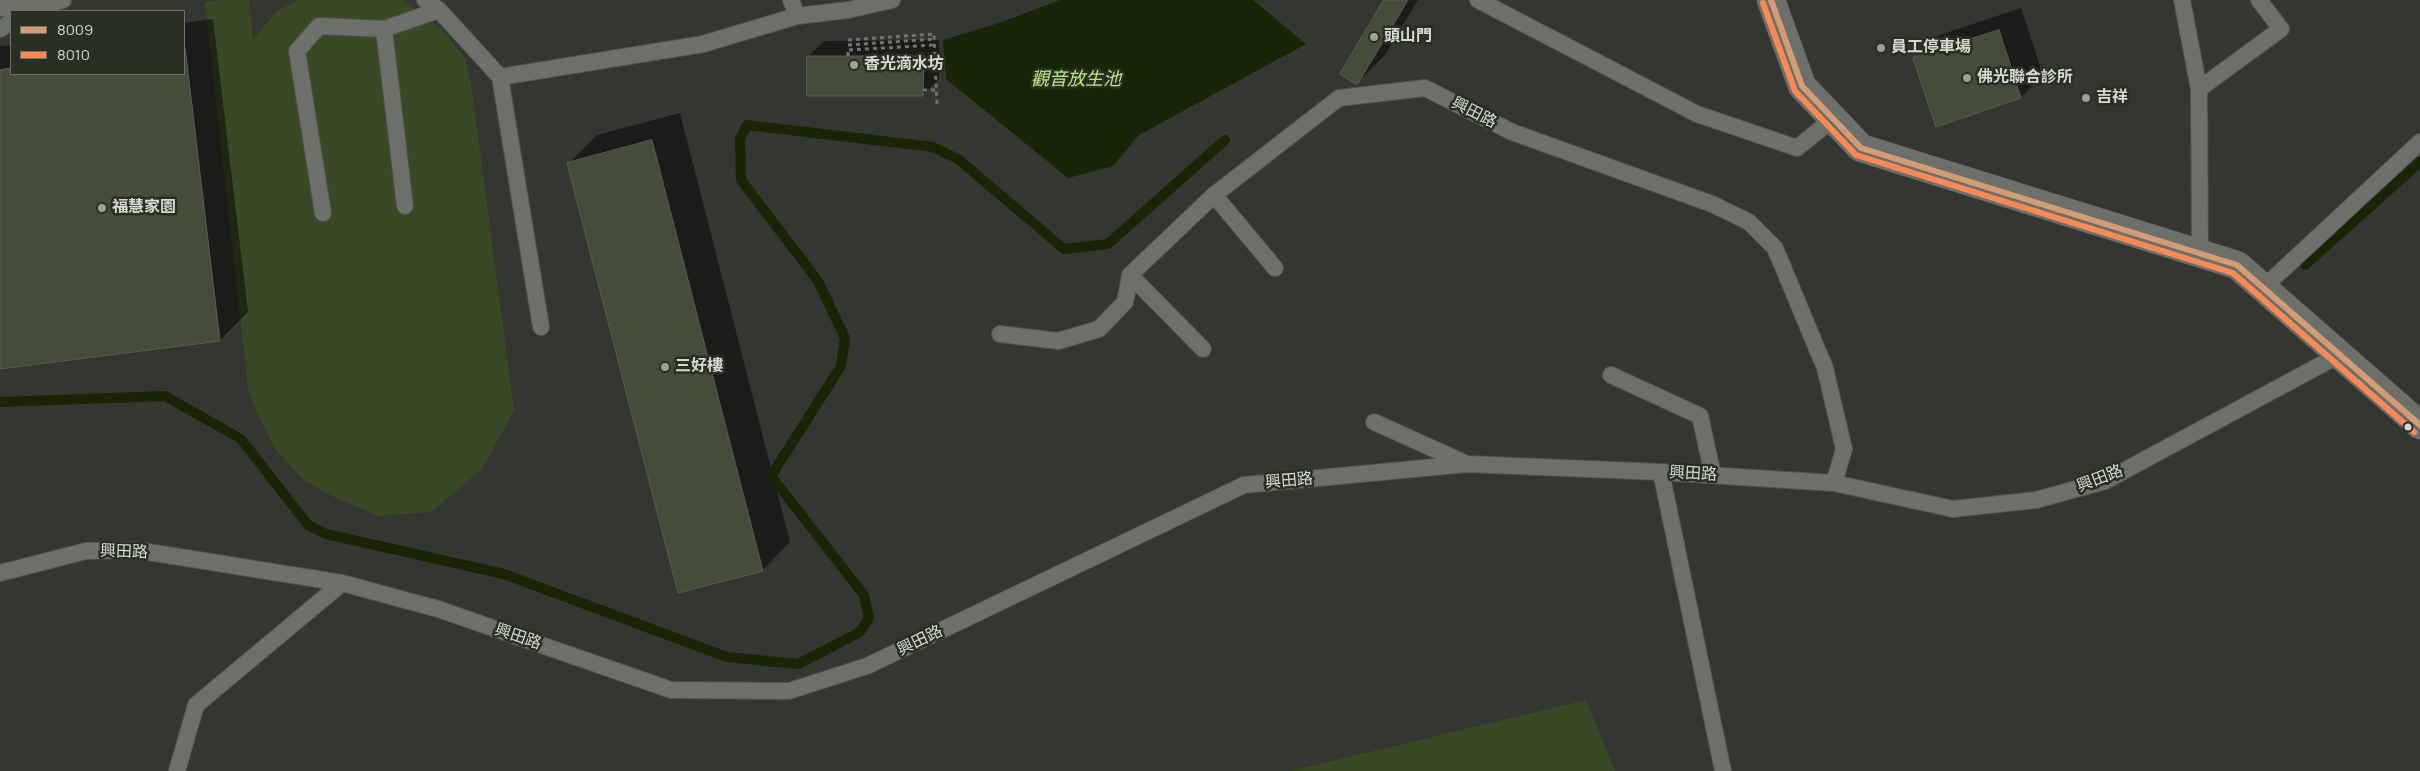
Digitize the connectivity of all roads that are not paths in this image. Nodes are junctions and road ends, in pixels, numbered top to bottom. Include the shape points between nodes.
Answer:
1 (63, 0) edge
2 (426, 0) edge
3 (791, 0) edge
4 (892, 0) edge
5 (1478, 0) edge
6 (1772, 0) edge
7 (2182, 0) edge
8 (2259, 0) edge
9 (0, 8) edge
10 (34, 9) edge
11 (439, 10) junction
12 (797, 16) junction
13 (384, 29) junction
14 (500, 77) junction
15 (2198, 89) junction
16 (1833, 119) junction
17 (2420, 142) edge
18 (1214, 195) junction
19 (405, 206) dead end
20 (323, 213) dead end
21 (2200, 253) junction
22 (1275, 268) dead end
23 (1130, 275) junction
24 (2264, 287) junction
25 (541, 327) dead end
26 (1000, 334) dead end
27 (1203, 348) dead end
28 (2341, 354) junction
29 (1612, 375) dead end
30 (1374, 422) dead end
31 (2420, 426) edge
32 (1467, 464) junction
33 (1661, 472) junction
34 (1713, 475) junction
35 (1834, 483) junction
36 (0, 573) edge
37 (342, 583) junction
38 (177, 771) edge
39 (1723, 771) edge

1 - 10 lane
2 - 11 lane
3 - 12 lane
4 - 12 lane via 848,10
5 - 16 lane via 1697,114 1788,145 1797,148
6 - 16 street via 1802,86
7 - 15 lane
8 - 15 lane via 2281,29
9 - 10 lane
11 - 13 lane
11 - 14 lane
12 - 14 lane via 703,44
13 - 19 lane
13 - 20 lane via 319,26 297,51
14 - 25 lane
15 - 21 lane
16 - 21 street via 1861,148
17 - 24 lane
18 - 22 lane
18 - 23 lane, 興田路
18 - 35 lane, 興田路 via 1339,98 1425,88 1512,132 1719,208 1749,222 1775,248 1825,368 1844,449
21 - 24 street via 2237,265
23 - 26 lane via 1125,302 1099,329 1058,341
23 - 27 lane
24 - 28 street
28 - 31 street
28 - 35 lane, 興田路 via 2105,481 2036,500 1954,510
29 - 34 lane via 1700,416
30 - 32 lane
32 - 33 lane, 興田路
32 - 37 lane, 興田路 via 1244,485 867,666 789,691 671,690 438,609
33 - 34 lane, 興田路
33 - 39 lane
34 - 35 lane, 興田路
36 - 37 lane, 興田路 via 86,551 136,550
37 - 38 lane via 196,705

